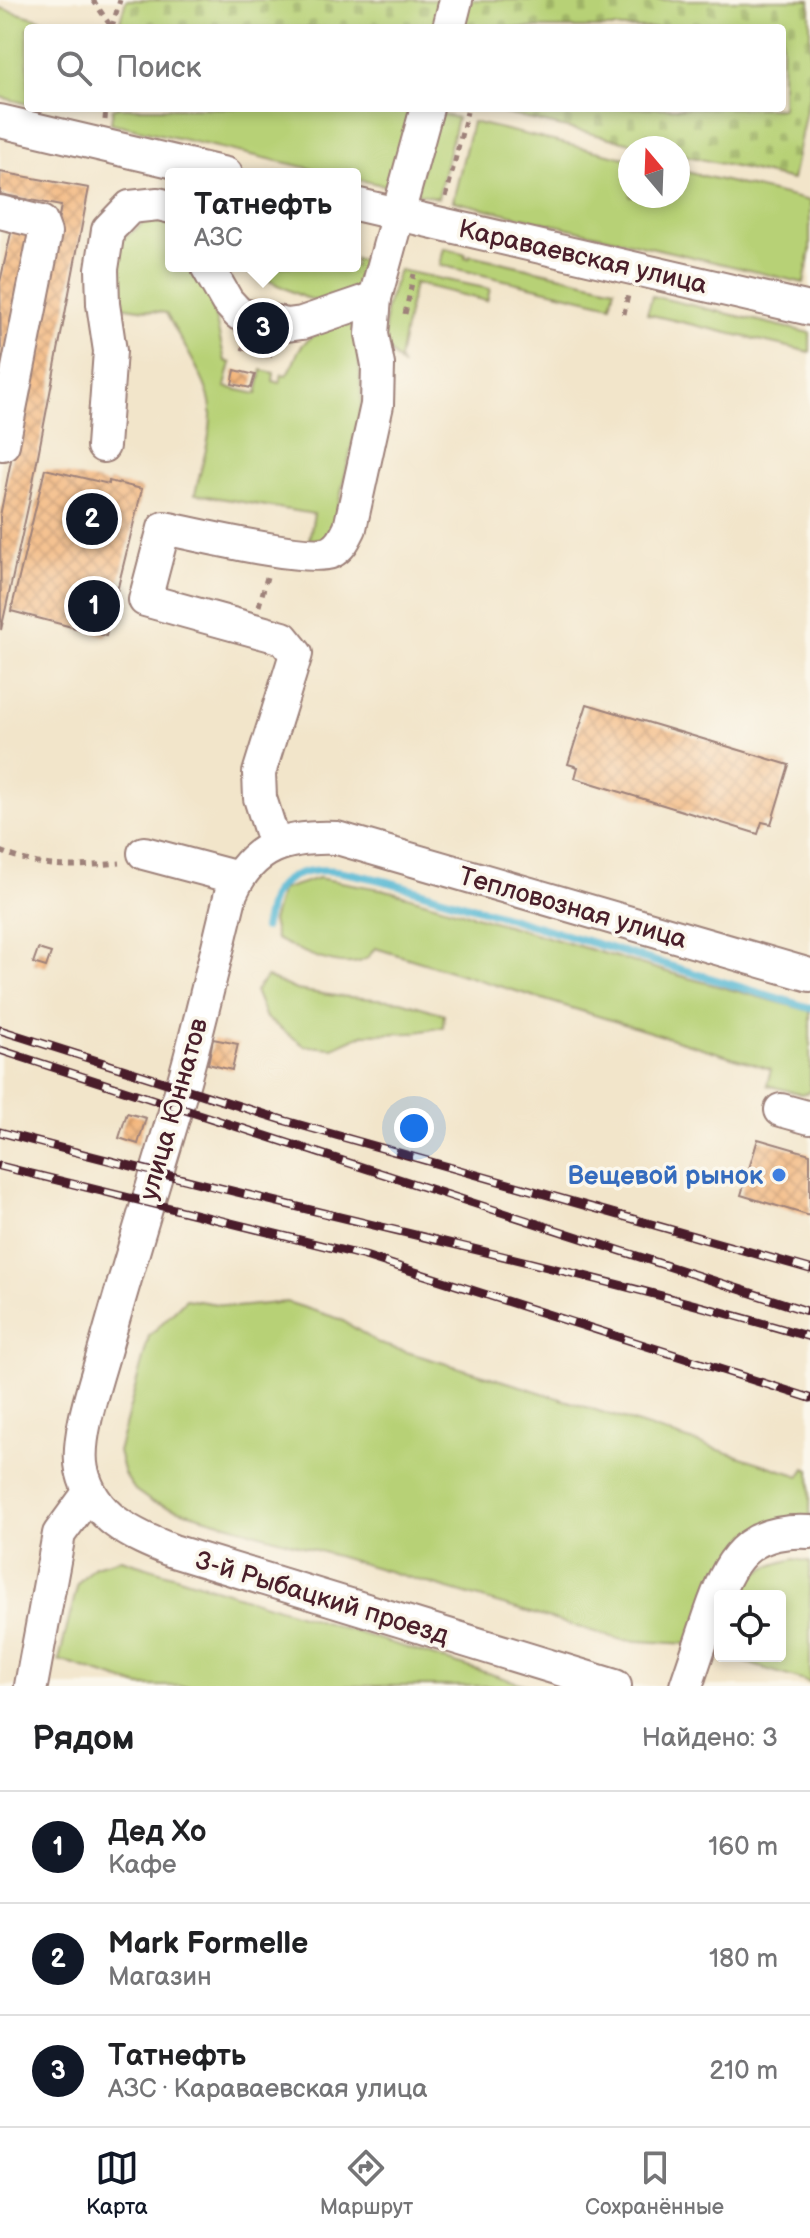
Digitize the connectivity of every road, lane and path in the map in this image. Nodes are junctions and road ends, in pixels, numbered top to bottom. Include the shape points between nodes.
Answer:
1 (93, 0) edge
2 (120, 0) edge
3 (456, 0) edge
4 (109, 24) edge
5 (113, 24) edge
6 (450, 24) edge
7 (426, 112) edge
8 (467, 112) dead end
9 (0, 121) edge
10 (176, 168) edge
11 (361, 205) edge
12 (165, 206) edge
13 (398, 213) junction
14 (1, 216) edge
15 (440, 223) junction
16 (210, 272) edge
17 (375, 298) junction
18 (810, 309) edge
19 (103, 446) dead end
20 (1, 448) edge
21 (274, 549) junction
22 (252, 630) junction
23 (337, 838) joint
24 (275, 845) junction
25 (0, 851) edge
26 (144, 853) joint
27 (238, 878) junction
28 (810, 975) edge
29 (89, 1493) junction
30 (810, 1532) edge
31 (31, 1686) edge
32 (615, 1686) edge
33 (686, 1686) edge

1 - 4 path
2 - 5 path
3 - 6 street
7 - 13 street
8 - 15 path
9 - 10 street
11 - 13 street, Караваевская улица
12 - 19 street via 130,207 108,230 104,245 110,351
13 - 15 street, Караваевская улица
13 - 17 street
14 - 20 street via 41,222 45,233
15 - 18 street, Караваевская улица
16 - 17 street via 239,314 287,325
17 - 21 street via 372,334 390,369 350,528 329,553
21 - 22 path
21 - 22 street via 164,528 145,600
22 - 24 street via 283,638 296,654 259,773 260,798
23 - 24 street, улица Юннатов via 297,838
23 - 28 street, Тепловозная улица
24 - 27 street, улица Юннатов
25 - 26 path via 37,865 75,867 123,863
26 - 27 street
27 - 29 street, улица Юннатов via 93,1392 81,1449
29 - 31 street via 59,1534
29 - 32 street, 3-й Рыбацкий проезд via 104,1514 133,1535 173,1551
30 - 33 street via 788,1531 760,1539 739,1554 723,1578

